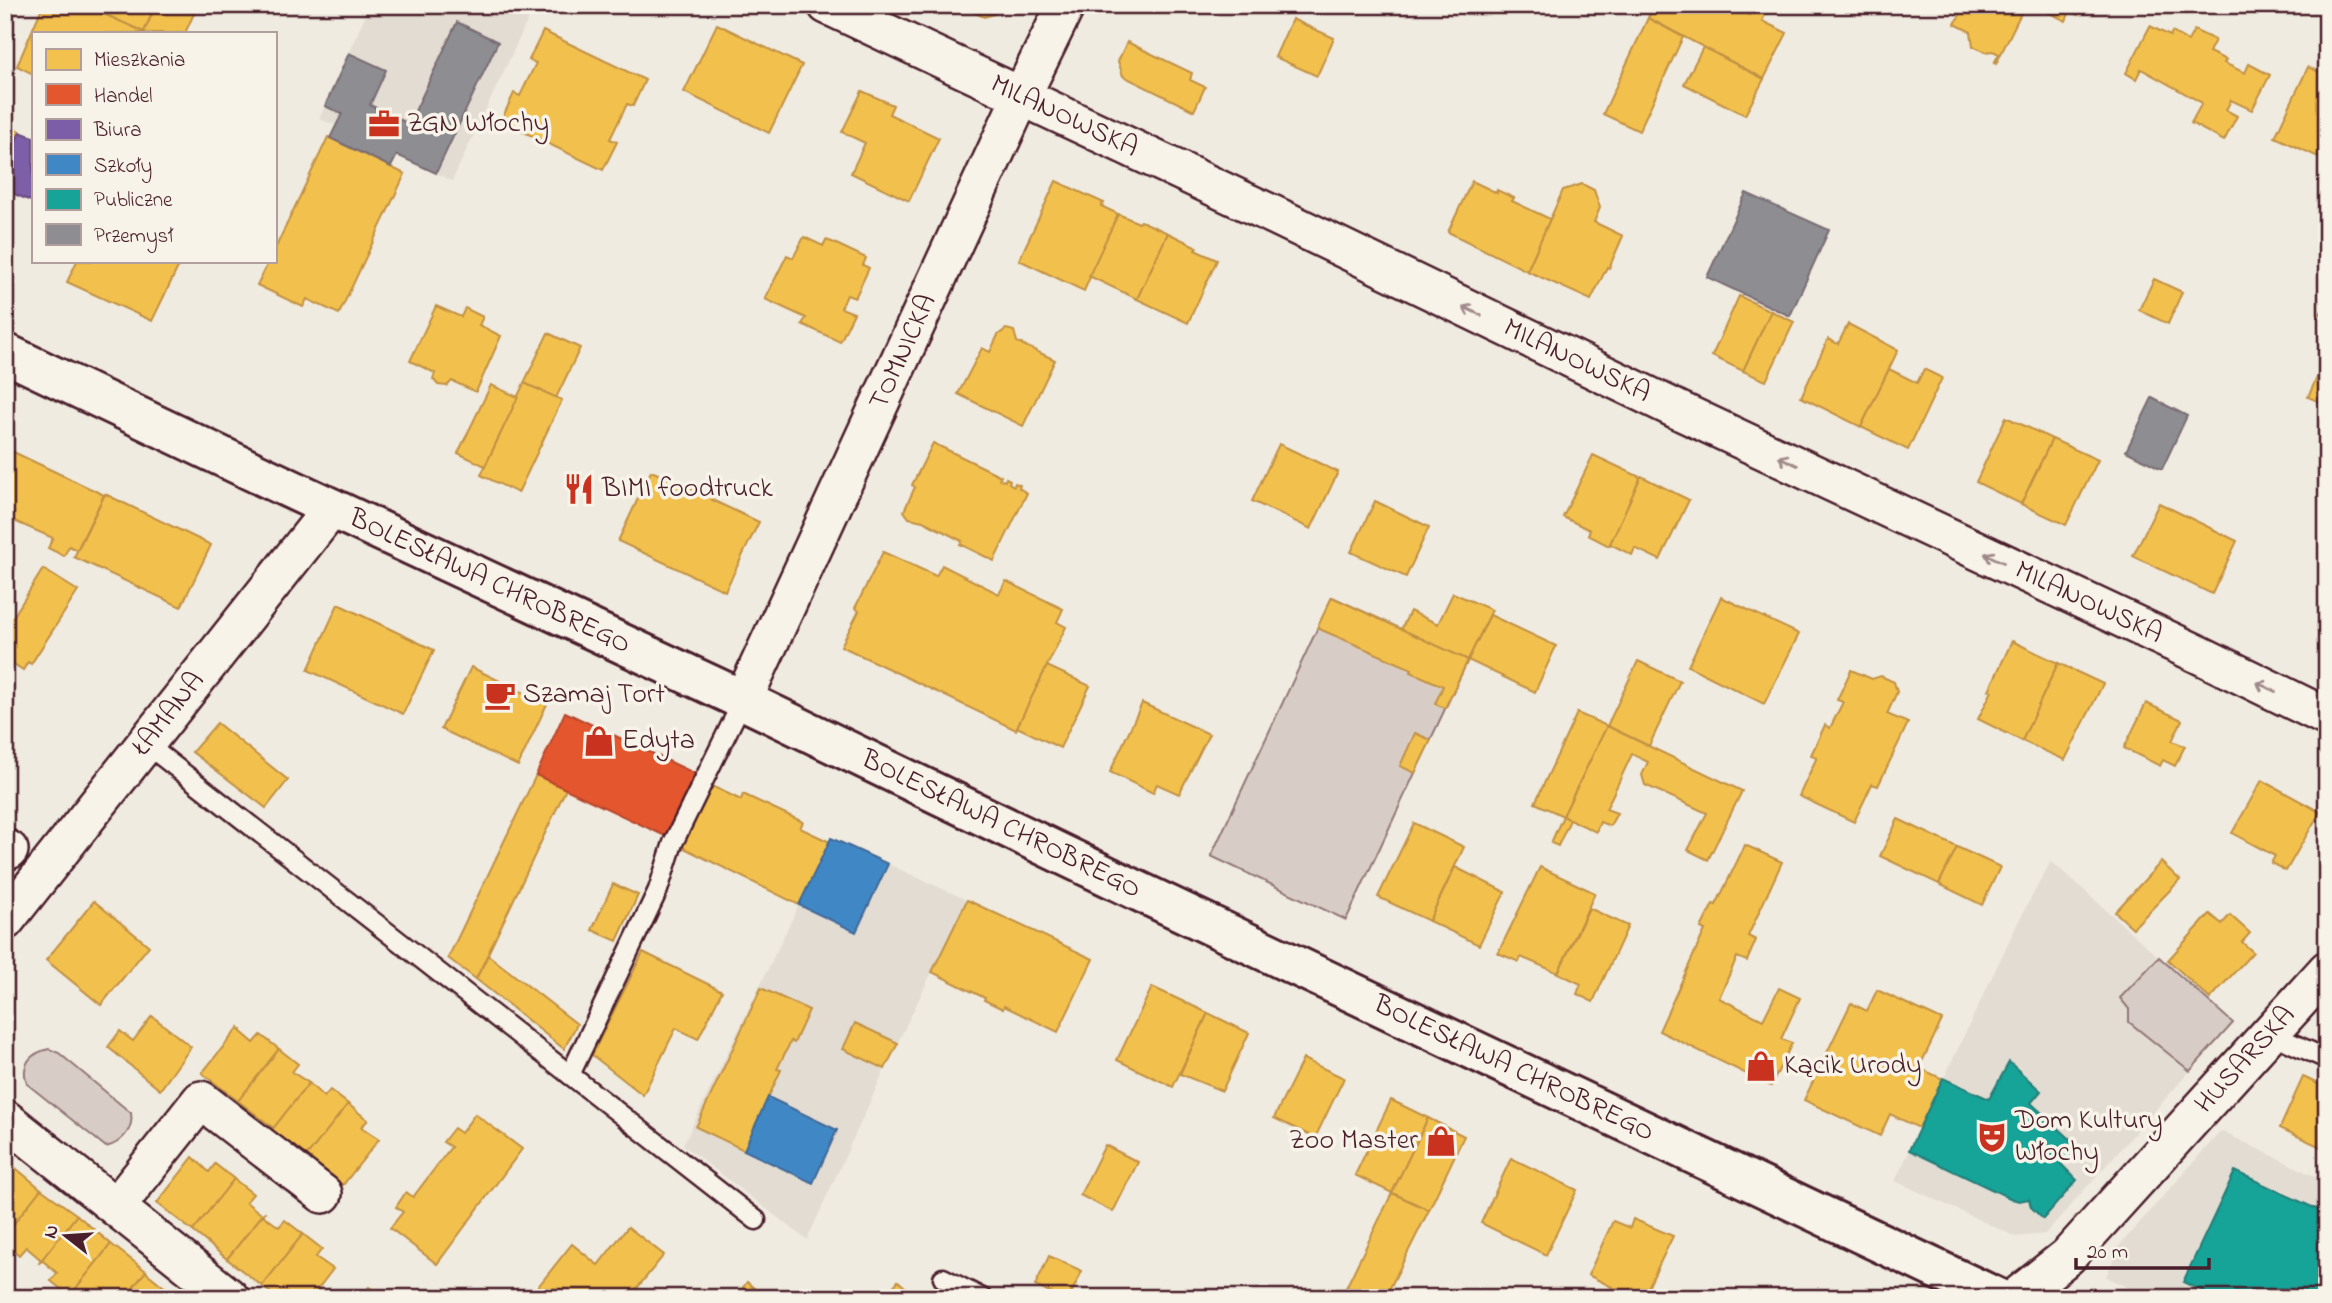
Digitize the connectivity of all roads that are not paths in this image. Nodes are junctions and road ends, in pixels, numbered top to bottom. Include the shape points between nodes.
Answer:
1 (827, 5) edge
2 (1066, 5) edge
3 (1021, 97) junction
4 (5, 353) edge
5 (332, 508) junction
6 (743, 700) junction
7 (2327, 717) edge
8 (146, 744) junction
9 (24, 857) edge
10 (5, 921) edge
11 (2327, 970) edge
12 (2269, 1033) junction
13 (2327, 1059) edge
14 (570, 1075) junction
15 (5, 1119) edge
16 (323, 1194) dead end
17 (116, 1207) junction
18 (756, 1220) dead end
19 (943, 1278) dead end
20 (230, 1298) edge
21 (982, 1298) edge
22 (1997, 1298) edge
23 (2015, 1298) edge

1 - 3 street, MILANOWSKA
2 - 3 street, TOMNICKA
3 - 6 street, TOMNICKA
7 -> 3 street, MILANOWSKA
4 - 5 main road, BOLESŁAWA CHROBREGO
5 - 6 main road, BOLESŁAWA CHROBREGO
5 - 8 street, ŁAMANA
6 - 14 lane via 673,843 658,890
6 - 22 main road, BOLESŁAWA CHROBREGO
8 - 9 street, ŁAMANA
8 - 14 lane
9 - 10 street, ŁAMANA
11 - 12 street, HUSARSKA
12 - 13 lane
12 - 23 street, HUSARSKA via 2068,1256
14 - 18 lane
15 - 17 street
16 - 17 street via 201,1100
17 - 20 street
19 - 21 lane

